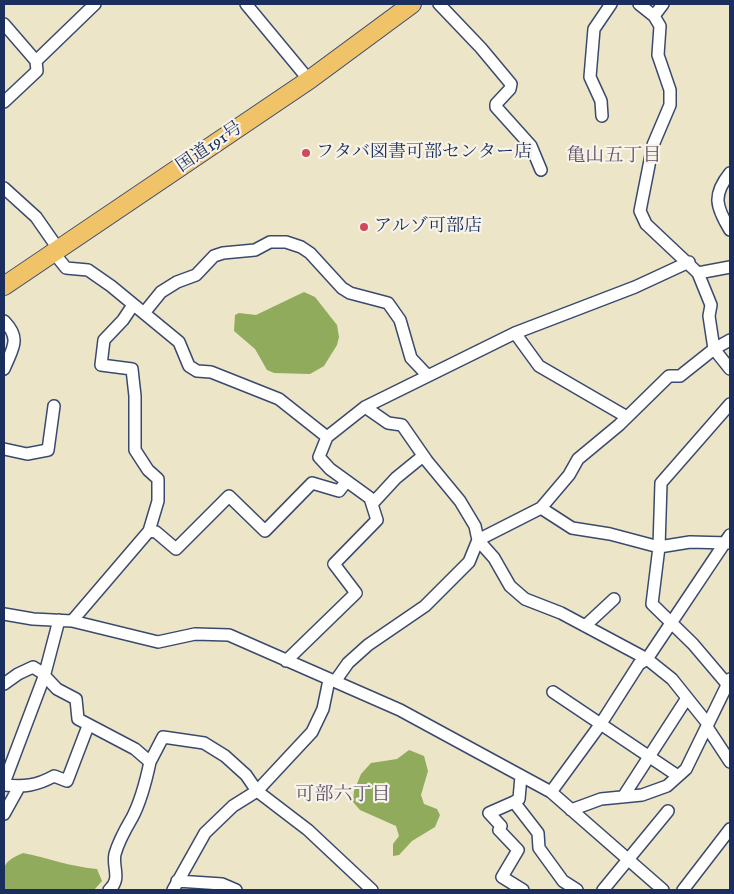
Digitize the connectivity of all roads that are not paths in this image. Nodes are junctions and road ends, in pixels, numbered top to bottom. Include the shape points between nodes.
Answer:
1 (95, 4) edge
2 (246, 4) edge
3 (412, 4) edge
4 (439, 4) edge
5 (610, 4) edge
6 (639, 4) edge
7 (663, 4) edge
8 (654, 16) junction
9 (4, 24) edge
10 (36, 61) junction
11 (310, 80) junction
12 (4, 102) edge
13 (602, 116) dead end
14 (541, 170) dead end
15 (730, 173) edge
16 (4, 188) edge
17 (730, 230) edge
18 (56, 251) junction
19 (689, 262) junction
20 (730, 267) edge
21 (698, 273) junction
22 (4, 286) edge
23 (133, 306) junction
24 (144, 313) junction
25 (4, 321) edge
26 (515, 333) junction
27 (730, 340) edge
28 (714, 349) junction
29 (4, 369) edge
30 (730, 369) edge
31 (428, 376) junction
32 (730, 404) edge
33 (54, 406) dead end
34 (365, 407) junction
35 (627, 417) junction
36 (327, 437) junction
37 (4, 449) edge
38 (423, 456) junction
39 (346, 482) junction
40 (372, 504) junction
41 (541, 508) junction
42 (149, 531) junction
43 (478, 540) junction
44 (728, 541) edge
45 (659, 547) junction
46 (614, 599) dead end
47 (4, 614) edge
48 (59, 620) junction
49 (72, 621) junction
50 (670, 623) junction
51 (585, 626) junction
52 (646, 659) junction
53 (286, 661) junction
54 (44, 677) junction
55 (332, 680) junction
56 (729, 682) edge
57 (4, 684) edge
58 (553, 692) dead end
59 (687, 698) junction
60 (600, 725) junction
61 (88, 726) junction
62 (707, 726) junction
63 (649, 756) junction
64 (150, 762) junction
65 (730, 762) edge
66 (521, 776) junction
67 (678, 776) junction
68 (4, 784) edge
69 (19, 787) junction
70 (258, 791) junction
71 (551, 792) junction
72 (623, 797) junction
73 (514, 802) junction
74 (571, 810) junction
75 (668, 811) dead end
76 (4, 814) edge
77 (730, 830) edge
78 (627, 860) junction
79 (175, 886) edge
80 (109, 890) edge
81 (236, 890) edge
82 (372, 890) edge
83 (523, 890) edge
84 (577, 890) edge
85 (603, 890) edge
86 (663, 890) edge
87 (682, 890) edge

1 - 10 street
2 - 11 street
3 - 11 highway, 国道191号
4 - 14 street via 511,84 496,107 531,146
5 - 13 street via 594,28 590,77 601,101
6 - 8 street
7 - 8 street
8 - 19 street via 660,26 658,56 670,90 670,105 653,145 640,211 646,224
9 - 10 street
10 - 12 street via 37,71
11 - 18 highway, 国道191号
15 - 17 street via 717,196 718,208
16 - 18 street via 36,217
18 - 22 highway, 国道191号
18 - 23 street via 66,268 88,270
19 - 21 street
19 - 26 street via 635,288
20 - 21 street
21 - 28 street via 710,305
23 - 24 street
23 - 42 street via 104,340 101,365 132,369 135,450 158,479 158,501
24 - 31 street via 161,292 196,275 214,256 255,250 270,242 286,242 310,254 350,293 388,303 400,320 411,358
24 - 36 street via 179,342 189,366 279,399
25 - 29 street via 13,330 15,342
26 - 31 street
26 - 35 street via 539,366
27 - 28 street
28 - 30 street
28 - 35 street via 680,376 669,376
31 - 34 street
32 - 45 street via 661,483
33 - 37 street via 48,450 27,454
34 - 36 street
34 - 38 street via 388,424 402,425
35 - 41 street via 578,460
36 - 39 street via 319,457
38 - 40 street
38 - 43 street via 460,501 475,526
39 - 40 street via 370,498
39 - 42 street via 339,491 312,483 265,531 229,496 176,549 156,532
40 - 53 street via 377,520 334,564 356,593
41 - 43 street
41 - 45 street via 572,528
42 - 49 street
43 - 51 street via 494,558 510,586 525,599
43 - 55 street via 470,562 425,606 368,645
44 - 45 street
44 - 50 street
45 - 50 street via 652,604
46 - 51 street
47 - 48 street
48 - 49 street
48 - 54 street
49 - 53 street via 158,642 195,634 229,635
50 - 52 street
50 - 56 street
51 - 52 street
52 - 59 street via 672,679
52 - 60 street via 639,664
53 - 55 street
54 - 57 street via 33,668
54 - 61 street via 76,699 78,719
54 - 68 street
55 - 66 street via 467,744
55 - 70 street via 312,732
56 - 62 street
58 - 60 street
59 - 62 street
59 - 63 street
60 - 63 street
60 - 71 street
61 - 64 street via 134,749
61 - 69 street via 67,781 54,776 40,784
62 - 65 street
62 - 67 street via 694,756
63 - 67 street
63 - 72 street
64 - 70 street via 163,736 204,743 225,756
64 - 80 street via 144,788 119,841 114,858 117,874 114,886
66 - 71 street
66 - 73 street via 520,799
67 - 72 street via 667,786 642,795
68 - 69 street
69 - 76 street
70 - 79 street via 233,806 205,833
70 - 82 street via 308,830
71 - 74 street
72 - 74 street via 601,799
73 - 83 street via 489,813 501,826 499,830 518,850 502,877
73 - 84 street via 538,833 539,848 563,881
74 - 78 street
75 - 78 street
77 - 87 street
78 - 85 street
78 - 86 street
79 - 81 street via 222,884

